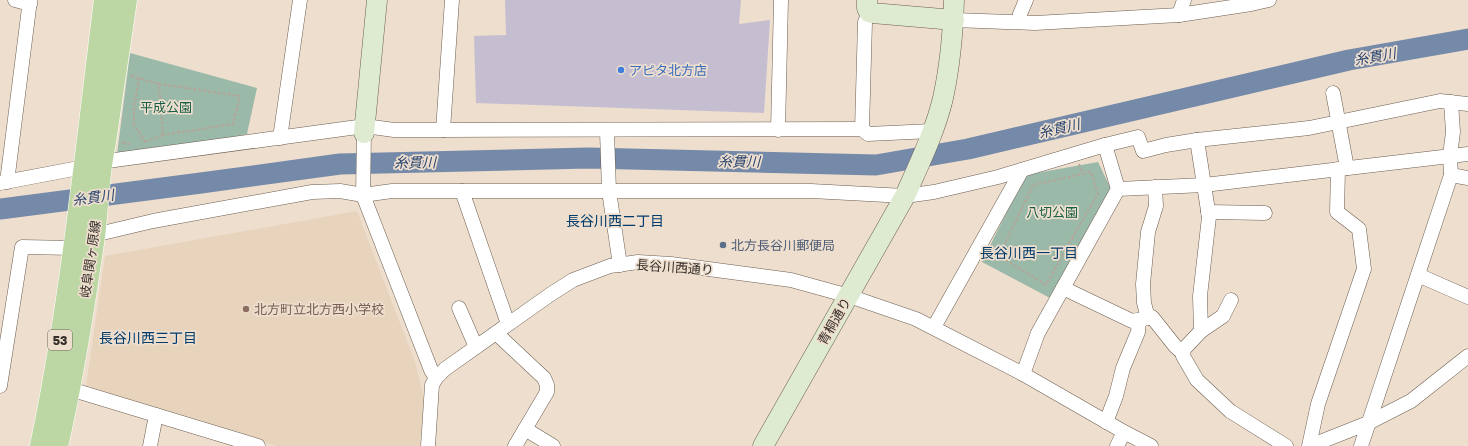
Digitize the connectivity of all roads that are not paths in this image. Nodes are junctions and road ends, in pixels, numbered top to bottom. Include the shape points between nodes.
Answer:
1 (15, 0) edge
2 (105, 0) edge
3 (126, 0) edge
4 (300, 0) edge
5 (377, 0) edge
6 (452, 0) edge
7 (780, 0) edge
8 (954, 0) edge
9 (1026, 0) edge
10 (1184, 0) edge
11 (1269, 0) edge
12 (30, 2) edge
13 (868, 6) edge
14 (1179, 15) junction
15 (954, 20) junction
16 (1019, 22) junction
17 (1334, 93) dead end
18 (1451, 102) junction
19 (1468, 104) edge
20 (1338, 122) junction
21 (862, 129) junction
22 (364, 130) junction
23 (443, 130) junction
24 (778, 130) junction
25 (932, 131) junction
26 (608, 134) junction
27 (280, 138) junction
28 (1197, 140) junction
29 (1105, 146) junction
30 (1468, 154) edge
31 (1450, 155) junction
32 (94, 166) junction
33 (1342, 168) junction
34 (1022, 170) junction
35 (1451, 175) junction
36 (1468, 178) edge
37 (4, 182) edge
38 (1204, 185) junction
39 (1155, 187) junction
40 (609, 188) junction
41 (1118, 189) junction
42 (462, 191) junction
43 (363, 193) junction
44 (905, 196) junction
45 (1208, 212) junction
46 (1265, 213) dead end
47 (85, 236) junction
48 (620, 265) junction
49 (1418, 275) junction
50 (1063, 288) junction
51 (849, 296) junction
52 (1468, 297) edge
53 (1231, 300) dead end
54 (459, 308) dead end
55 (1144, 319) junction
56 (508, 324) junction
57 (934, 327) junction
58 (1201, 331) junction
59 (496, 333) junction
60 (476, 347) junction
61 (1468, 349) edge
62 (1183, 353) junction
63 (1468, 355) edge
64 (1023, 374) junction
65 (436, 378) junction
66 (0, 386) edge
67 (70, 388) junction
68 (156, 415) junction
69 (1106, 422) junction
70 (1368, 423) junction
71 (525, 429) junction
72 (1124, 432) junction
73 (236, 443) edge
74 (41, 446) edge
75 (57, 446) edge
76 (150, 446) edge
77 (258, 446) edge
78 (428, 446) edge
79 (515, 446) edge
80 (553, 446) edge
81 (763, 446) edge
82 (1117, 446) edge
83 (1151, 446) edge
84 (1286, 446) edge
85 (1309, 446) edge
86 (1361, 446) edge

1 - 12 street
2 - 32 main road, 岐阜関ヶ原線 / 53
3 - 32 main road, 岐阜関ヶ原線 / 53 via 115,71
4 - 27 street
5 - 22 street
6 - 23 street
7 - 24 street
8 - 15 street, 青桐通り
9 - 16 street
10 - 14 street
11 - 14 street
12 - 37 street
13 - 15 street
13 - 21 street via 865,22
14 - 16 street
15 - 16 street
15 - 25 street, 青桐通り via 942,99
17 - 20 street
18 - 19 street
18 - 20 street via 1440,101
18 - 31 street via 1453,132
20 - 28 street via 1309,128
20 - 33 street
21 - 24 street
21 - 25 street via 868,134
22 - 23 street
22 - 27 street
22 - 43 street
23 - 26 street
24 - 26 street
25 - 44 street, 青桐通り
26 - 40 street
27 - 32 street
28 - 29 street via 1143,151 1138,137
28 - 38 street
29 - 34 street
29 - 41 street
30 - 31 street
31 - 33 street
31 - 35 street
32 - 37 street
32 - 47 main road, 岐阜関ヶ原線 / 53
33 - 38 street
33 - 85 street via 1337,212 1359,229 1364,269 1318,404
34 - 44 street via 934,192
34 - 57 street
35 - 36 street
35 - 49 street
38 - 39 street
38 - 45 street
39 - 41 street
39 - 55 street via 1156,206 1148,232 1143,284
40 - 42 street
40 - 44 street via 811,191
40 - 48 street
41 - 50 street
42 - 43 street
42 - 56 street
43 - 47 street via 312,192
43 - 65 street
44 - 51 street, 青桐通り
45 - 46 street
45 - 58 street via 1200,296
47 - 66 street via 22,247
47 - 67 main road, 岐阜関ヶ原線 / 53
47 - 74 main road, 岐阜関ヶ原線 / 53
48 - 51 street, 長谷川西通り via 638,262 671,264 764,275
48 - 56 street, 長谷川西通り via 600,269 574,280
49 - 52 street
49 - 70 street
50 - 55 street via 1132,321
50 - 64 street via 1038,332
51 - 57 street, 長谷川西通り
51 - 81 street, 青桐通り
53 - 58 street via 1222,316
54 - 60 street
55 - 62 street via 1152,318
55 - 69 street via 1123,368
56 - 59 street, 長谷川西通り
57 - 64 street, 長谷川西通り
58 - 62 street
59 - 60 street, 長谷川西通り
59 - 71 street via 544,378 547,385 547,392
60 - 65 street, 長谷川西通り
61 - 63 street
62 - 84 street via 1197,380 1230,411
63 - 70 street via 1412,401
64 - 69 street, 長谷川西通り
65 - 78 street via 432,385
67 - 68 street
67 - 75 main road, 岐阜関ヶ原線 / 53
68 - 73 street
68 - 76 street
69 - 72 street, 長谷川西通り
70 - 85 street
70 - 86 street
71 - 79 street
71 - 80 street
72 - 82 street
72 - 83 street
73 - 77 street

